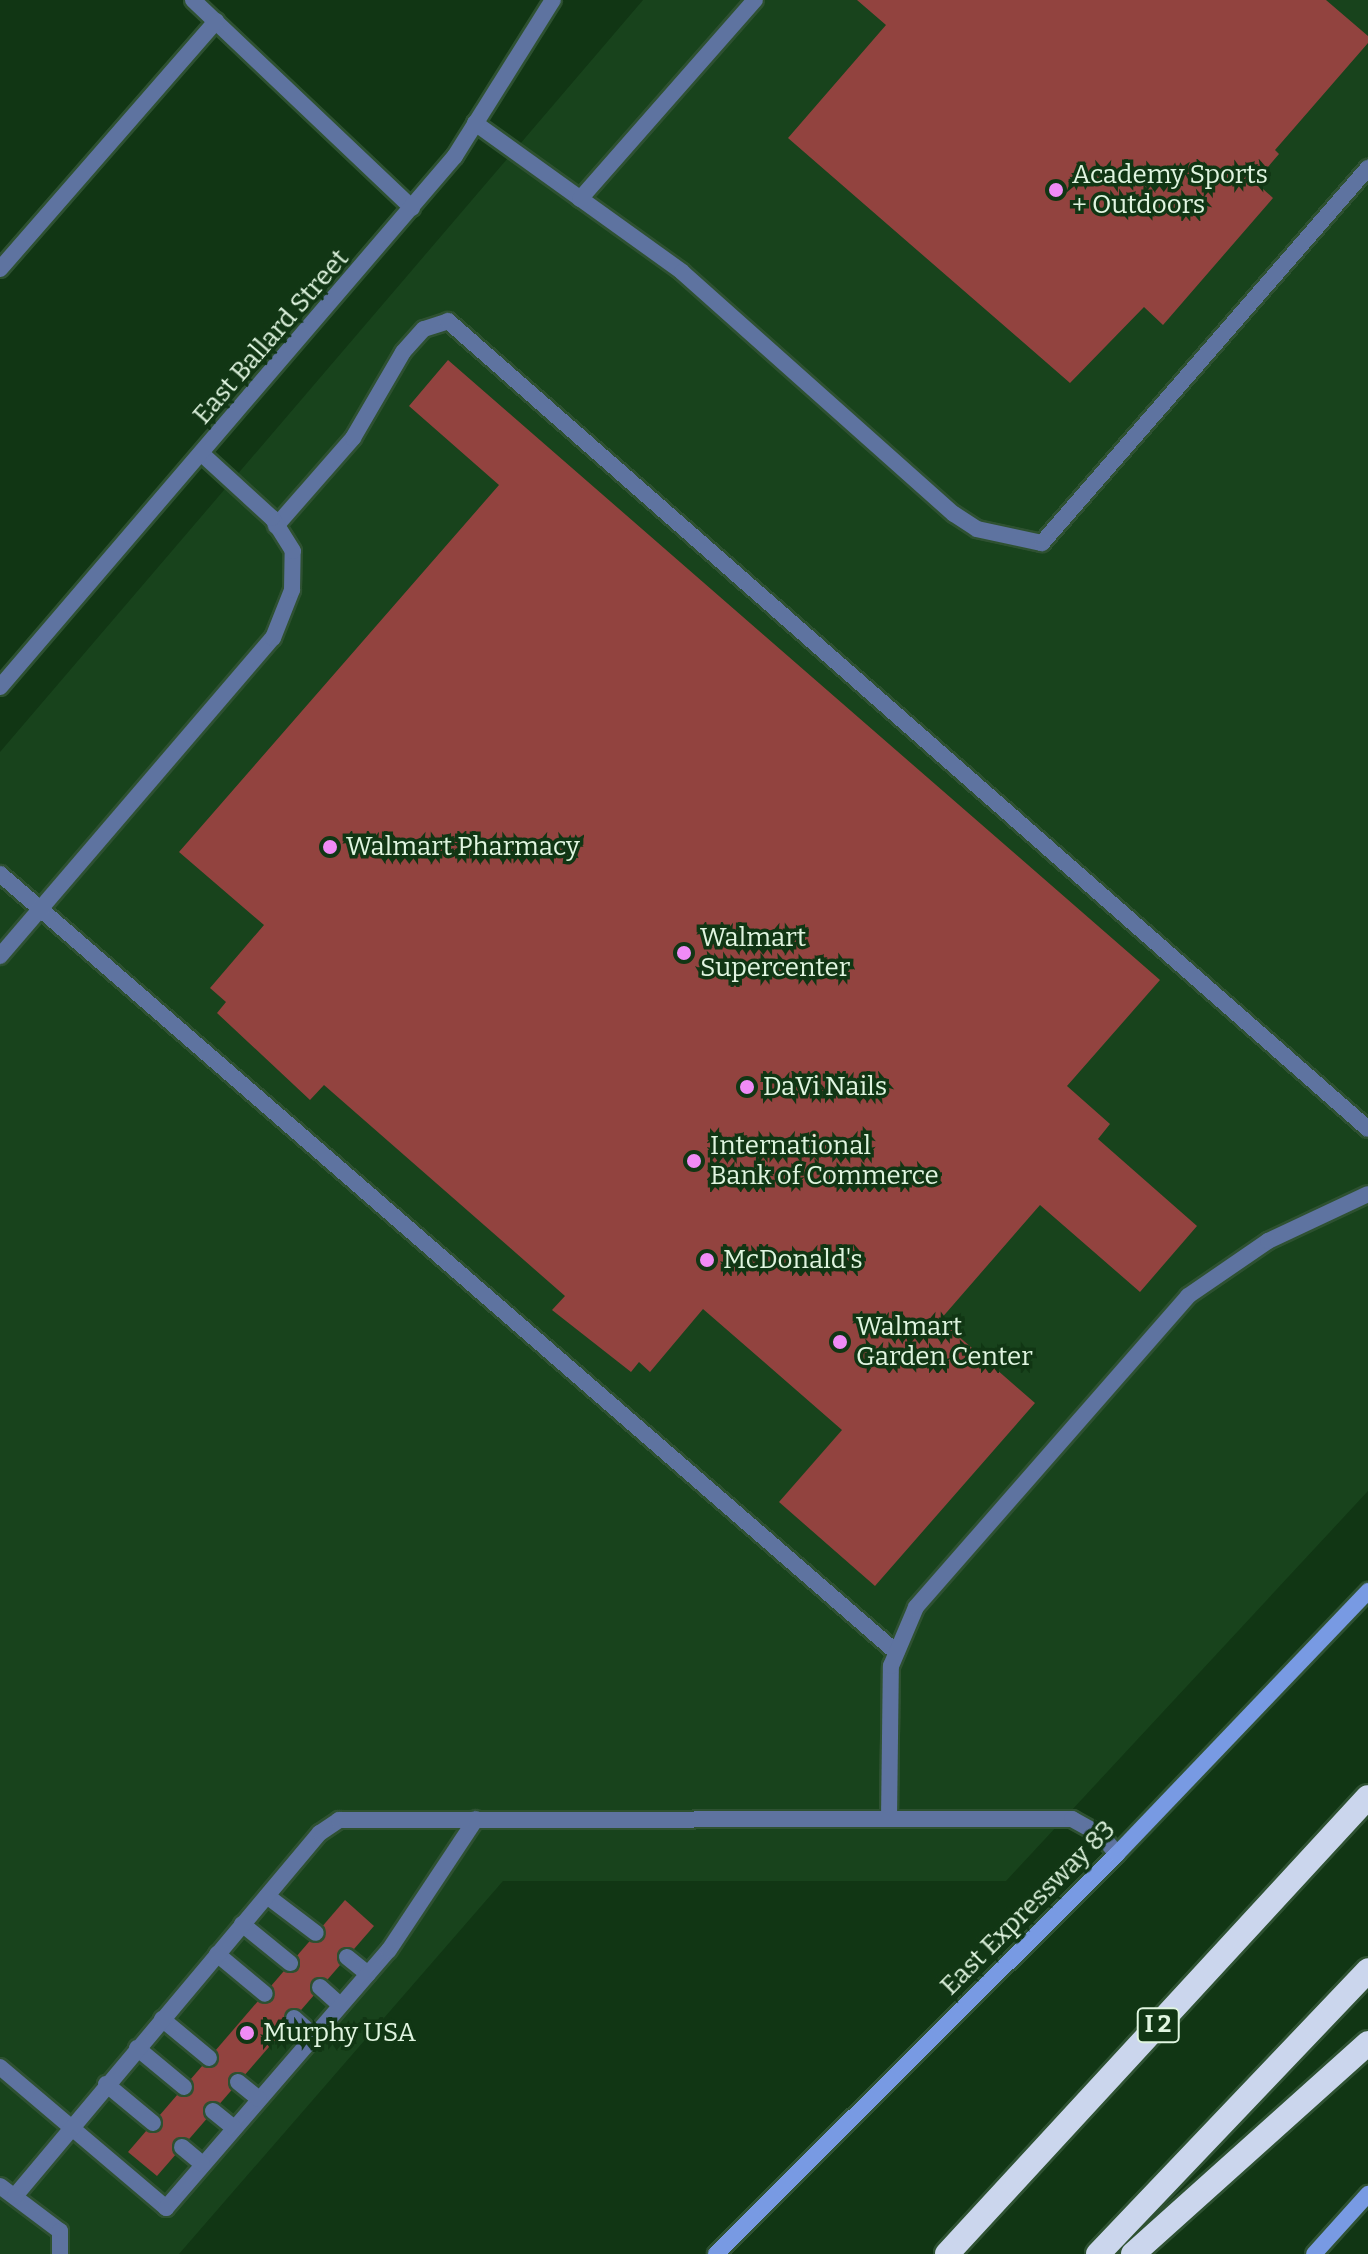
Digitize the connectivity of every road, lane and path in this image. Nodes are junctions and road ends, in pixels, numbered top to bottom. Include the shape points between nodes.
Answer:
1 (193, 0) edge
2 (553, 0) edge
3 (755, 0) edge
4 (216, 21) junction
5 (475, 123) junction
6 (1368, 168) edge
7 (580, 199) junction
8 (412, 208) junction
9 (0, 269) edge
10 (202, 454) junction
11 (276, 526) junction
12 (0, 687) edge
13 (0, 874) edge
14 (41, 909) junction
15 (0, 956) edge
16 (1368, 1129) edge
17 (1368, 1194) edge
18 (1368, 1591) edge
19 (896, 1652) junction
20 (1368, 1797) edge
21 (476, 1819) junction
22 (889, 1819) junction
23 (1117, 1854) junction
24 (267, 1896) junction
25 (242, 1924) junction
26 (316, 1933) dead end
27 (217, 1954) junction
28 (347, 1957) dead end
29 (290, 1963) dead end
30 (1368, 1970) edge
31 (368, 1974) junction
32 (320, 1987) dead end
33 (265, 1994) dead end
34 (340, 2005) junction
35 (294, 2018) dead end
36 (162, 2019) junction
37 (314, 2036) junction
38 (1368, 2043) edge
39 (137, 2048) junction
40 (209, 2058) dead end
41 (0, 2067) edge
42 (238, 2082) dead end
43 (106, 2084) junction
44 (184, 2087) dead end
45 (259, 2099) junction
46 (213, 2111) dead end
47 (153, 2123) dead end
48 (69, 2128) junction
49 (234, 2128) junction
50 (182, 2147) dead end
51 (202, 2164) junction
52 (0, 2186) edge
53 (1368, 2194) edge
54 (15, 2196) junction
55 (60, 2254) edge
56 (716, 2254) edge
57 (947, 2254) edge
58 (1098, 2254) edge
59 (1133, 2254) edge
60 (1314, 2254) edge

1 - 4 street
2 - 5 street, East Ballard Street
3 - 7 street
4 - 8 street
4 - 9 street
5 - 7 street
5 - 8 street, East Ballard Street
6 - 7 street via 1042,543 977,529 954,514 682,272
8 - 10 street, East Ballard Street
10 - 11 street
10 - 12 street, East Ballard Street
11 - 14 street via 293,551 292,590 273,638
11 - 16 street via 353,438 403,352 424,329 448,321
13 - 14 street
14 - 15 street
14 - 19 street
17 - 19 street via 1268,1241 1188,1296 916,1607
18 - 23 main road, East Expressway 83
19 - 22 street via 888,1696
20 - 57 highway, I 2
21 - 22 street
21 - 24 street via 339,1820 320,1833
21 - 31 street
22 - 23 street via 1072,1819 1101,1835
23 - 56 main road, East Expressway 83
24 - 25 street
24 - 26 street
25 - 27 street
25 - 29 street
27 - 33 street
27 - 36 street
28 - 31 street
30 - 58 highway
31 - 34 street
32 - 34 street
34 - 37 street
35 - 37 street
36 - 39 street
36 - 40 street
37 - 45 street
38 - 59 highway
39 - 43 street
39 - 44 street
41 - 48 street
42 - 45 street
43 - 47 street
43 - 48 street
45 - 49 street
46 - 49 street
48 - 51 street via 166,2208
48 - 54 street
49 - 51 street
50 - 51 street
52 - 54 street
53 - 60 main road
54 - 55 street via 60,2231

